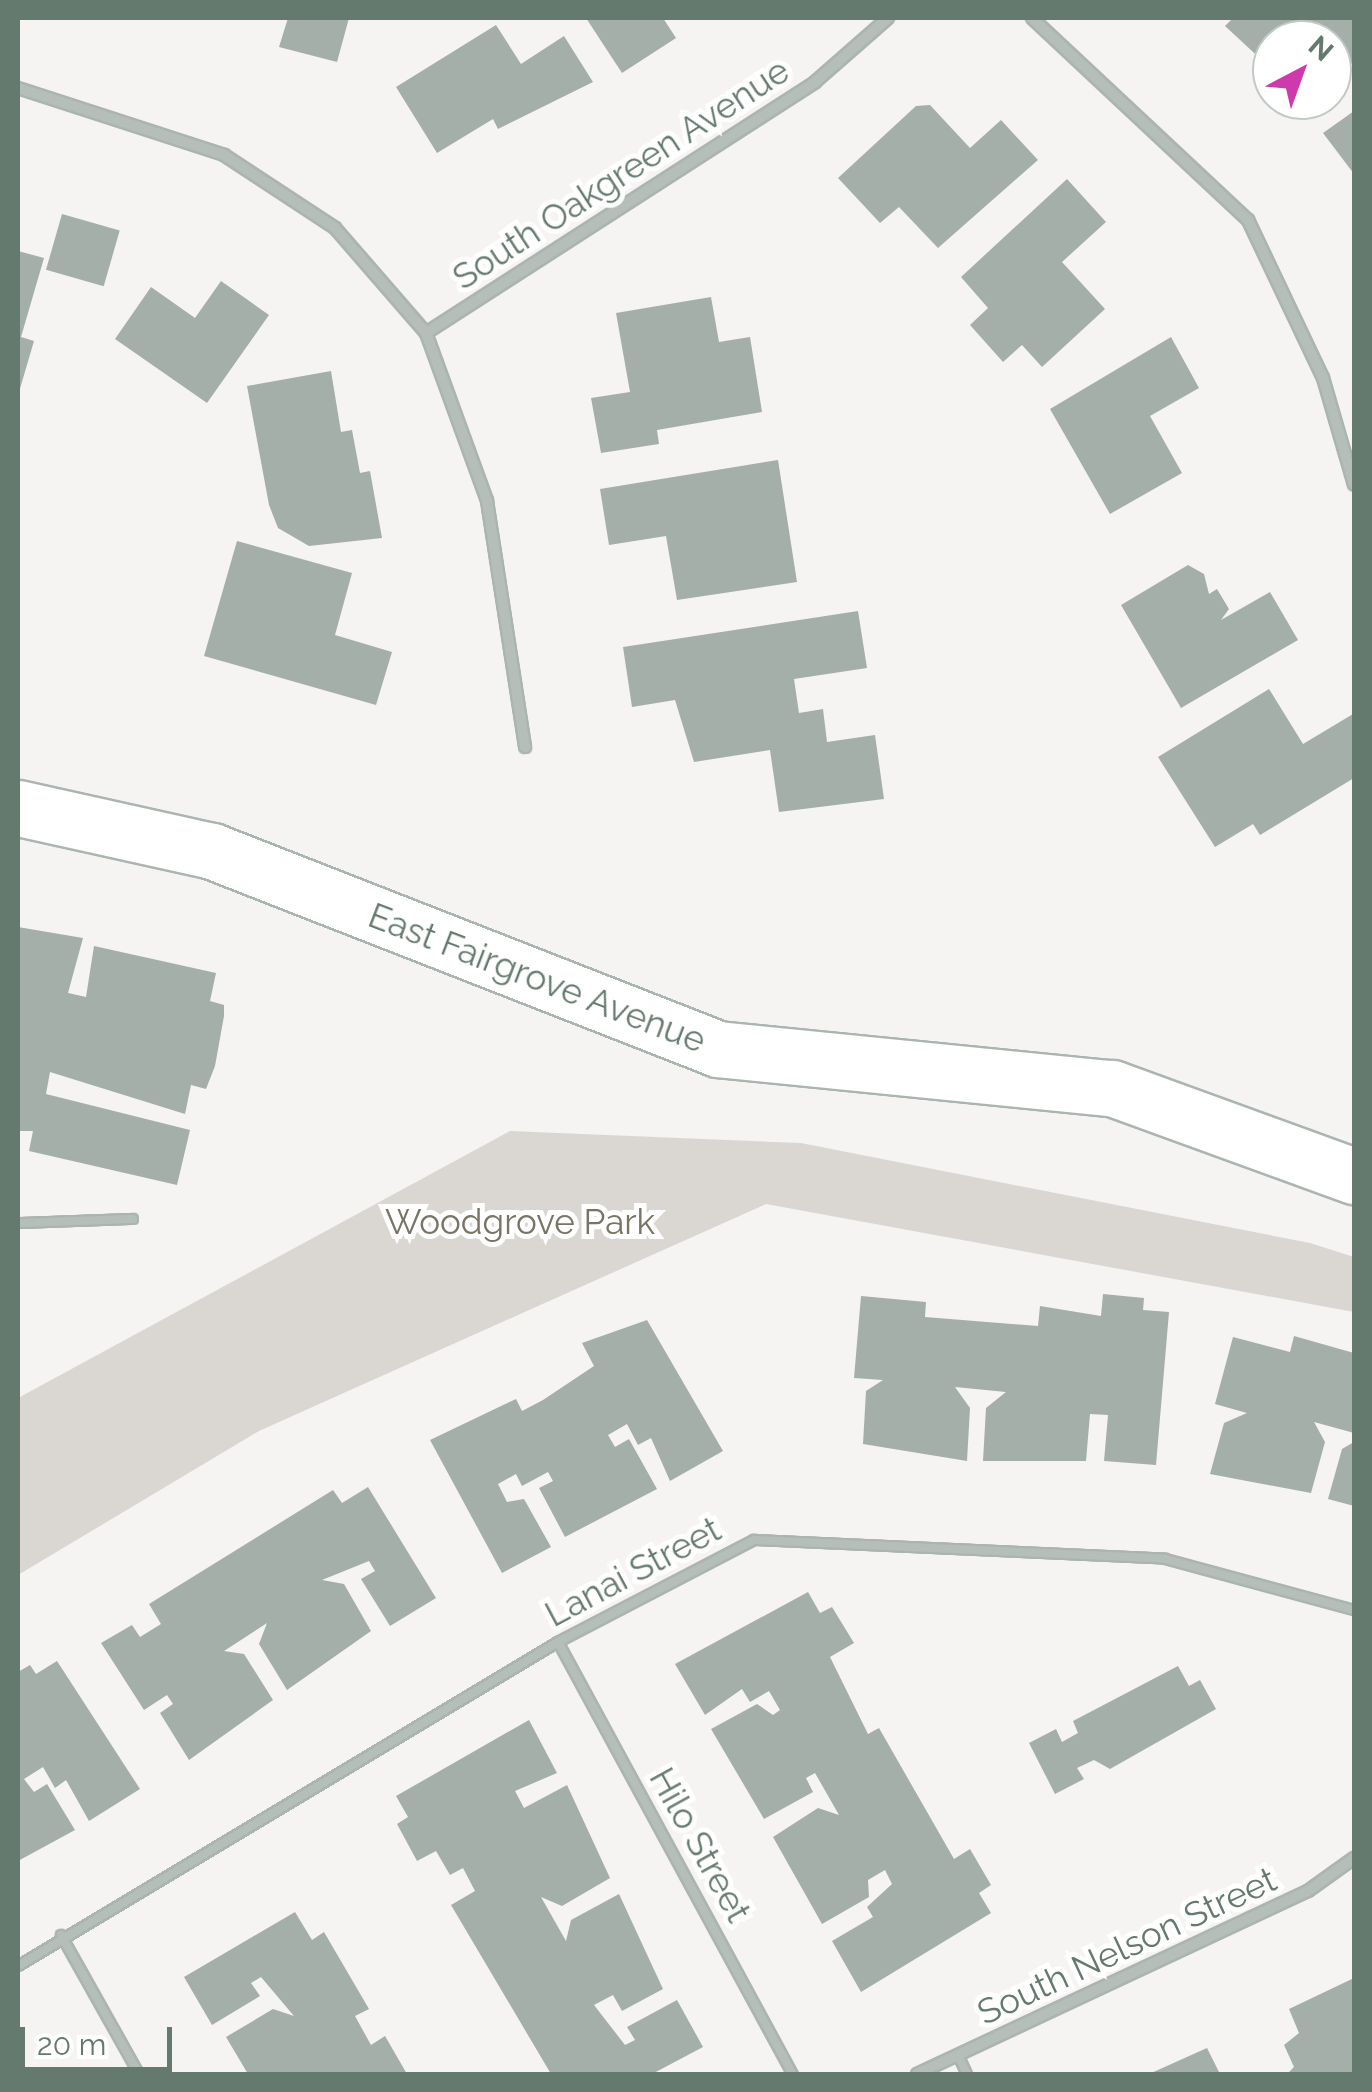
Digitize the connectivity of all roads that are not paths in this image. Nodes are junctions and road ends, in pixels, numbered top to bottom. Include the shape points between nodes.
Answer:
1 (888, 18) edge
2 (1032, 18) edge
3 (18, 88) edge
4 (426, 333) junction
5 (1354, 485) edge
6 (525, 748) dead end
7 (18, 808) edge
8 (1354, 1176) edge
9 (132, 1219) dead end
10 (18, 1222) edge
11 (1354, 1610) edge
12 (558, 1642) junction
13 (1354, 1858) edge
14 (61, 1935) junction
15 (18, 1966) edge
16 (958, 2056) junction
17 (139, 2074) edge
18 (793, 2074) edge
19 (917, 2074) edge
20 (966, 2074) edge

1 - 4 street, South Oakgreen Avenue via 815,82
2 - 5 street via 1248,220 1324,378
3 - 4 street via 224,155 335,228
4 - 6 street via 487,501
7 - 8 street, East Fairgrove Avenue via 212,851 718,1050 1112,1088
9 - 10 lane
11 - 12 lane, Lanai Street via 1164,1559 754,1540
12 - 14 lane, Lanai Street
12 - 18 lane, Hilo Street
13 - 16 street, South Nelson Street via 1308,1891
14 - 15 lane, Lanai Street
14 - 17 lane
16 - 19 street, South Nelson Street
16 - 20 lane

